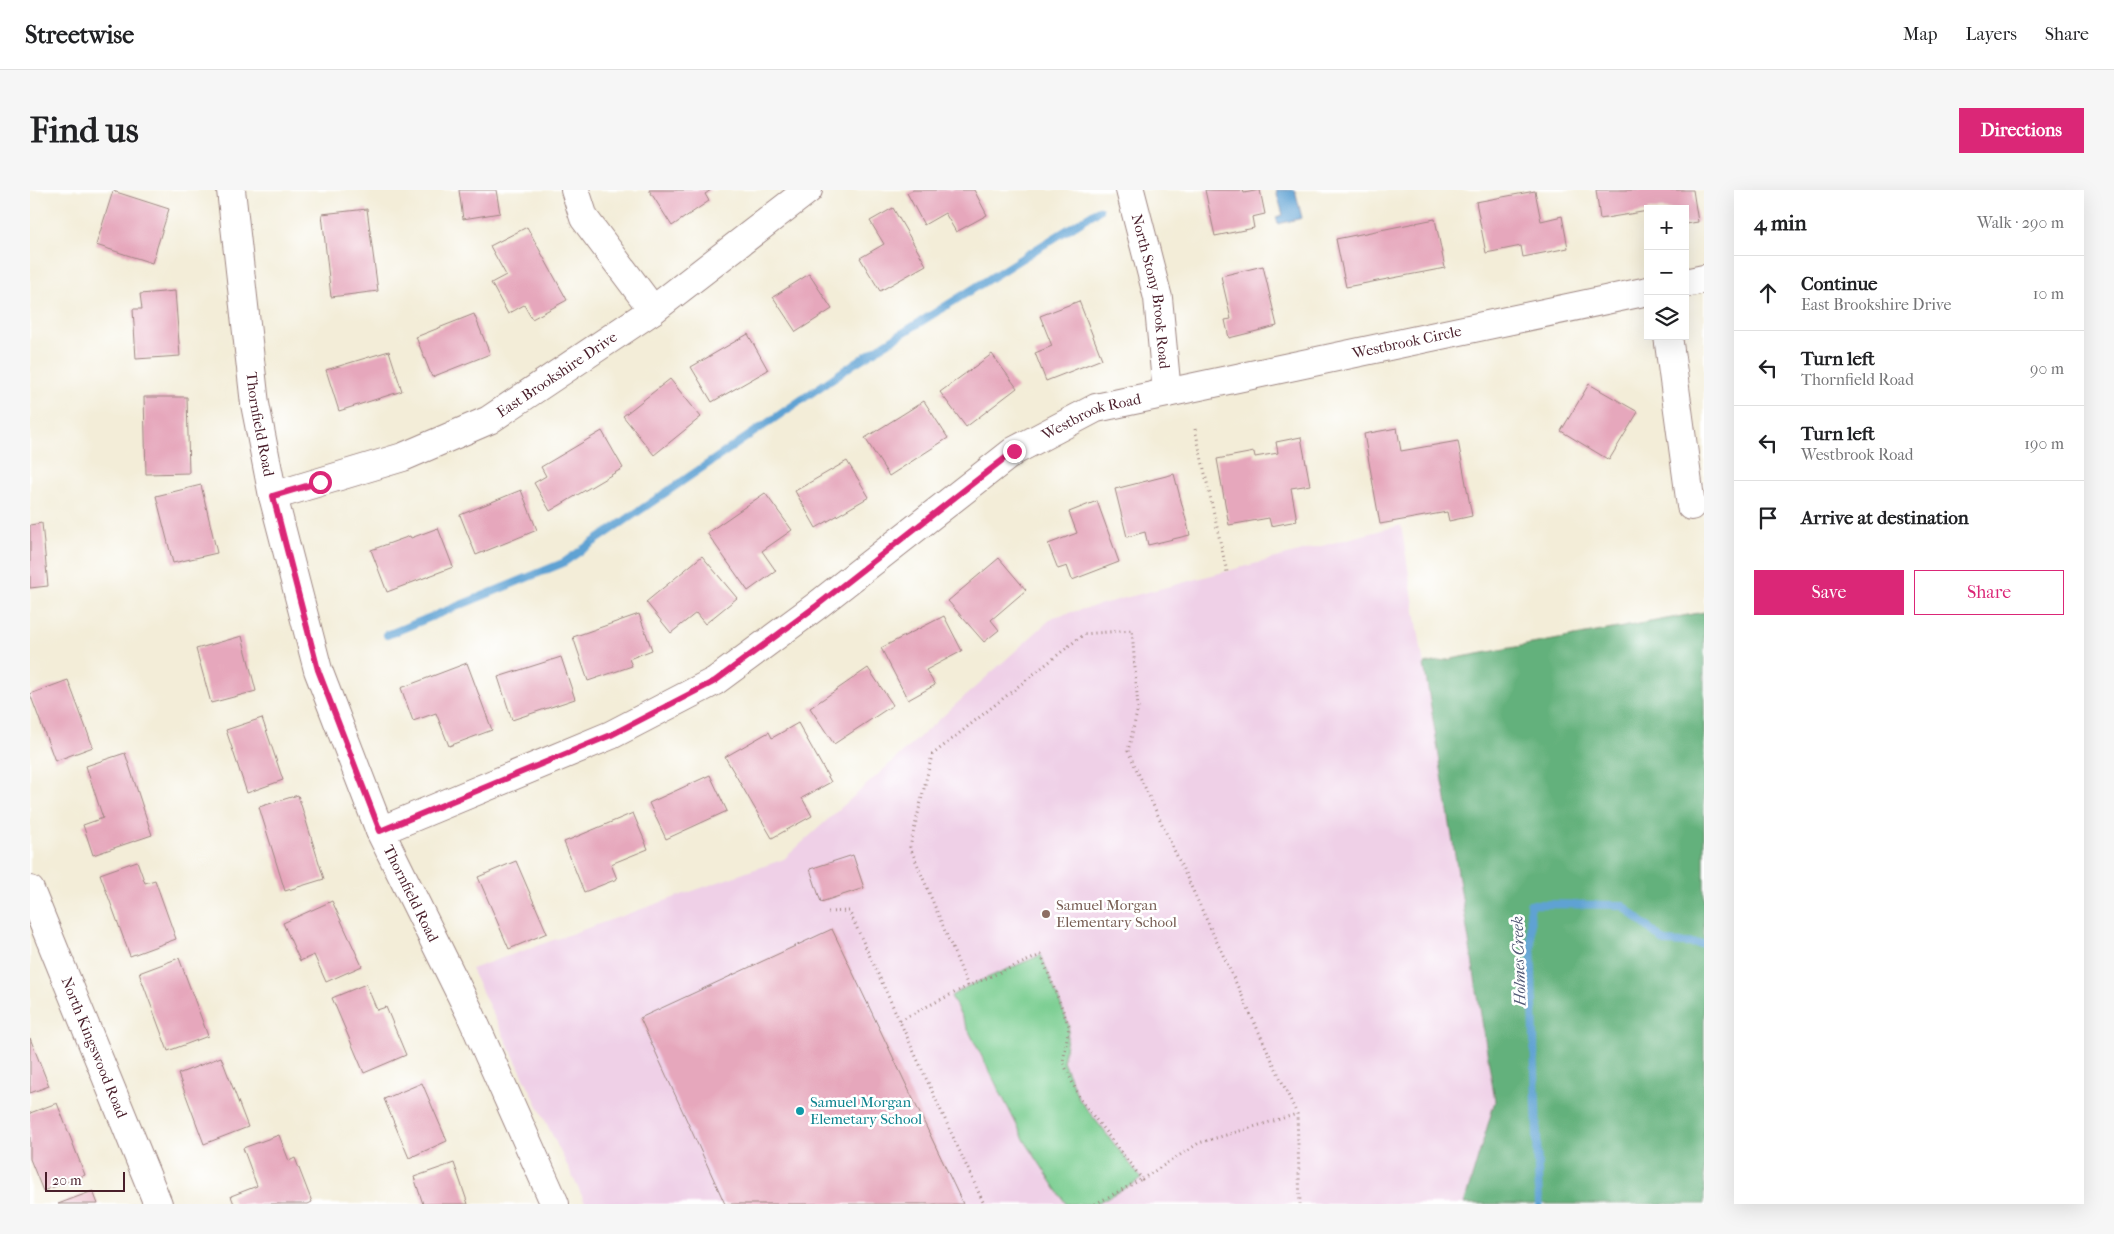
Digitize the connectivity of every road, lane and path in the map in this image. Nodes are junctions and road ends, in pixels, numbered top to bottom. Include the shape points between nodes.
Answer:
1 (231, 190) edge
2 (575, 190) edge
3 (808, 190) edge
4 (1130, 190) edge
5 (1704, 279) edge
6 (1689, 282) edge
7 (1644, 292) edge
8 (653, 310) junction
9 (1669, 340) edge
10 (1167, 393) junction
11 (1195, 429) dead end
12 (273, 496) junction
13 (1691, 506) dead end
14 (1227, 572) dead end
15 (380, 831) junction
16 (30, 890) edge
17 (828, 912) dead end
18 (968, 986) junction
19 (900, 1020) junction
20 (1297, 1114) junction
21 (1142, 1179) junction
22 (158, 1204) edge
23 (555, 1204) edge
24 (984, 1204) edge
25 (1095, 1204) edge
26 (1300, 1204) edge

1 - 12 street, Thornfield Road via 255,404
2 - 8 street via 584,218
3 - 8 street, East Brookshire Drive
4 - 10 street, North Stony Brook Road via 1158,298
5 - 6 street
7 - 10 street, Westbrook Circle
8 - 12 street, East Brookshire Drive via 489,420 403,457
9 - 13 street
10 - 15 street, Westbrook Road via 1096,408 1014,451 715,681 611,735
11 - 14 path
12 - 15 street, Thornfield Road via 318,670
15 - 23 street, Thornfield Road via 469,1011
16 - 22 street, North Kingswood Road
17 - 19 path via 849,912
18 - 19 path
18 - 20 path via 910,847 932,755 1084,634 1132,630 1138,708 1128,751
18 - 21 path via 1041,955 1069,1026 1063,1062 1080,1099
19 - 24 path
20 - 21 path via 1199,1143
20 - 26 path
21 - 25 path

